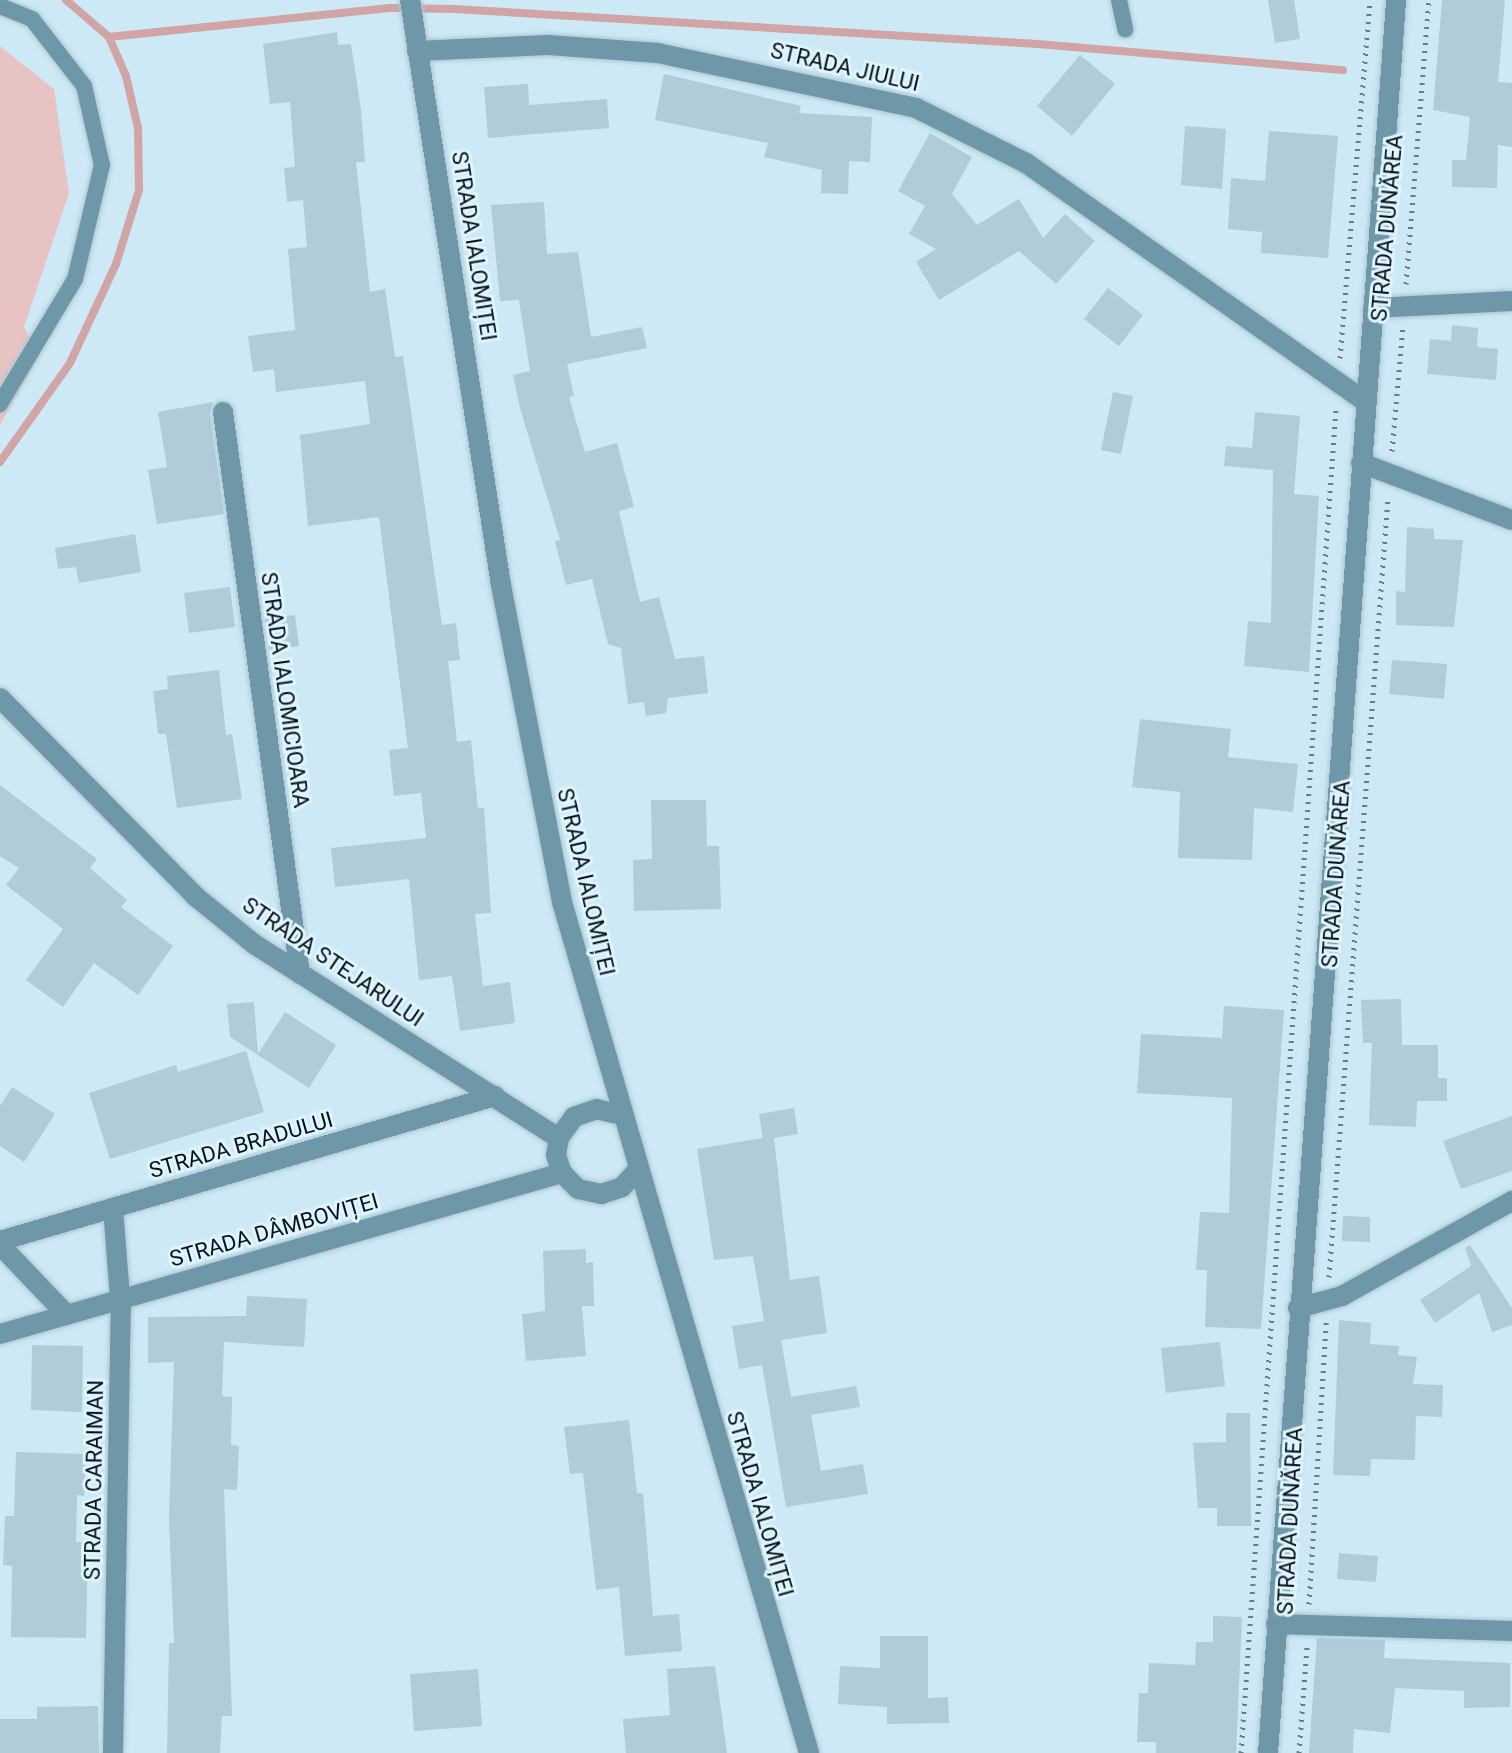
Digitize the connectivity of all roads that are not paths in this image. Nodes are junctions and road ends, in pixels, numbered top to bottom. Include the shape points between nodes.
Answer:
1 (410, 0) edge
2 (1119, 0) edge
3 (1396, 0) edge
4 (0, 6) edge
5 (1125, 29) dead end
6 (417, 51) junction
7 (1512, 301) edge
8 (1373, 308) junction
9 (1366, 402) junction
10 (0, 404) edge
11 (223, 412) dead end
12 (1361, 463) junction
13 (1512, 520) edge
14 (0, 698) edge
15 (300, 974) junction
16 (495, 1096) junction
17 (622, 1115) junction
18 (559, 1138) junction
19 (638, 1170) junction
20 (562, 1173) junction
21 (1512, 1201) edge
22 (113, 1208) junction
23 (0, 1243) edge
24 (121, 1299) junction
25 (1298, 1308) junction
26 (67, 1315) junction
27 (0, 1334) edge
28 (1276, 1624) junction
29 (1512, 1631) edge
30 (113, 1753) edge
31 (809, 1753) edge
32 (1268, 1753) edge

1 - 6 street, STRADA IALOMIȚEI
2 - 5 lane
3 - 8 street, STRADA DUNĂREA
4 - 10 lane via 32,19 84,86 102,165 75,279
6 - 9 street, STRADA JIULUI via 548,45 658,53 916,108 1026,163
6 - 17 street, STRADA IALOMIȚEI via 501,585 543,810 562,902
7 - 8 street
8 - 9 street, STRADA DUNĂREA
9 - 12 street, STRADA DUNĂREA
11 - 15 street, STRADA IALOMICIOARA
12 - 13 street
12 - 25 street, STRADA DUNĂREA
14 - 15 street, STRADA STEJARULUI via 195,896
15 - 16 street, STRADA STEJARULUI
16 - 18 street, STRADA STEJARULUI
16 - 22 street, STRADA BRADULUI
17 - 18 street via 597,1109 574,1117
17 - 19 street, STRADA IALOMIȚEI
18 - 20 street via 556,1155
19 - 20 street via 622,1187 601,1194 578,1189
19 - 31 street, STRADA IALOMIȚEI
20 - 24 street, STRADA DÂMBOVIȚEI
21 - 25 street via 1327,1300
22 - 23 street, STRADA BRADULUI
22 - 24 street, STRADA CARAIMAN
23 - 26 street
24 - 26 street, STRADA DÂMBOVIȚEI
24 - 30 street, STRADA CARAIMAN
25 - 28 street, STRADA DUNĂREA
26 - 27 street, STRADA DÂMBOVIȚEI
28 - 29 street
28 - 32 street, STRADA DUNĂREA

